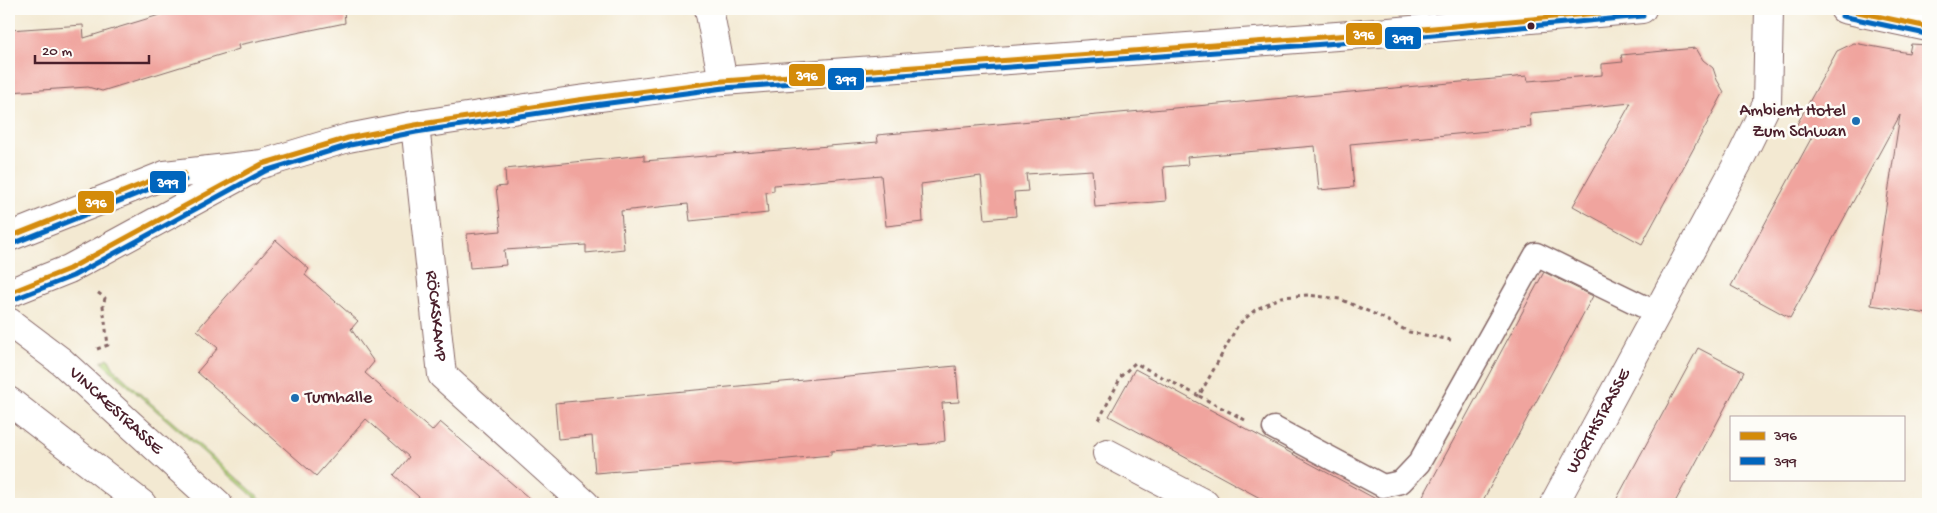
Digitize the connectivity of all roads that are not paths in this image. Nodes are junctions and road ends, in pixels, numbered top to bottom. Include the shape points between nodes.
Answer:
1 (709, 9) edge
2 (1642, 9) edge
3 (1770, 9) edge
4 (1844, 9) edge
5 (1913, 9) edge
6 (1875, 13) edge
7 (1928, 20) edge
8 (1928, 27) edge
9 (723, 81) junction
10 (415, 125) junction
11 (262, 164) junction
12 (9, 237) edge
13 (9, 293) edge
14 (1657, 313) junction
15 (9, 322) edge
16 (9, 401) edge
17 (1274, 428) road end
18 (1107, 453) road end
19 (1189, 500) edge
20 (142, 504) edge
21 (218, 504) edge
22 (585, 504) edge
23 (1554, 504) edge

1 - 9 street
2 - 9 street via 1378,33
3 - 14 street, WÖRTHSTRASSE via 1768,104
4 - 6 street
5 - 7 street
6 - 8 street
9 - 10 street
10 - 11 street via 348,138
10 - 22 street, RÖCKSKAMP via 442,375
11 - 12 street via 165,175
11 - 13 street via 69,269
14 - 17 lane via 1536,254 1419,463 1401,482 1383,486
14 - 23 street, WÖRTHSTRASSE
15 - 21 street, VINCKESTRASSE via 62,362
16 - 20 street
18 - 19 street

